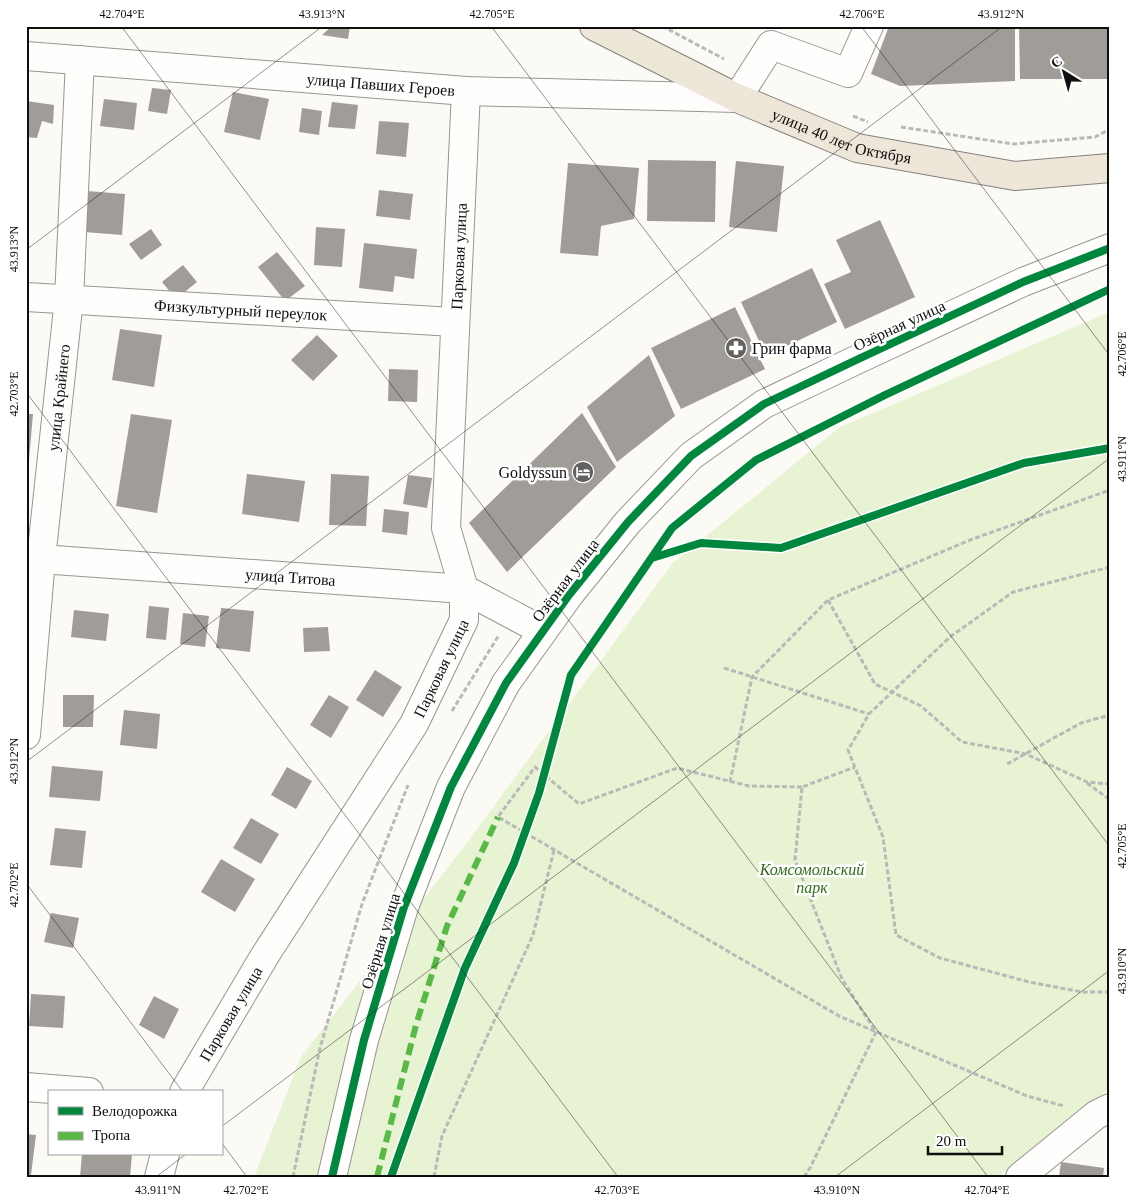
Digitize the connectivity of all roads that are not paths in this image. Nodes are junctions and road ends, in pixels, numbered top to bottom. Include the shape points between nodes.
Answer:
1 (594, 26) edge
2 (868, 26) edge
3 (26, 56) edge
4 (80, 60) junction
5 (466, 91) junction
6 (737, 98) junction
7 (1110, 168) edge
8 (1110, 248) edge
9 (26, 296) edge
10 (69, 299) junction
11 (454, 322) junction
12 (34, 559) edge
13 (464, 589) junction
14 (543, 631) junction
15 (26, 735) edge
16 (26, 1086) edge
17 (68, 1090) edge
18 (185, 1090) edge
19 (1103, 1111) edge
20 (164, 1156) edge
21 (159, 1177) edge
22 (332, 1177) edge
23 (1020, 1177) edge

1 - 6 main road, улица 40 лет Октября
2 - 6 street via 848,73 772,44
3 - 4 street, улица Павших Героев
4 - 5 street, улица Павших Героев
4 - 10 street, улица Крайнего
5 - 6 street, улица Павших Героев
5 - 11 street, Парковая улица
6 - 7 main road, улица 40 лет Октября via 857,148 1015,176
8 - 14 street, Озёрная улица via 1023,282 764,404 684,463 628,522
9 - 10 street, Физкультурный переулок
10 - 11 street, Физкультурный переулок
10 - 12 street, улица Крайнего
11 - 13 street, Парковая улица via 446,528
12 - 13 street, улица Титова
12 - 15 street, улица Крайнего
13 - 14 street, улица Титова
13 - 18 street, Парковая улица via 464,620 414,724 264,956
14 - 22 street, Озёрная улица via 506,683 451,787 404,906 364,1040
16 - 17 street
19 - 23 street
20 - 21 street

